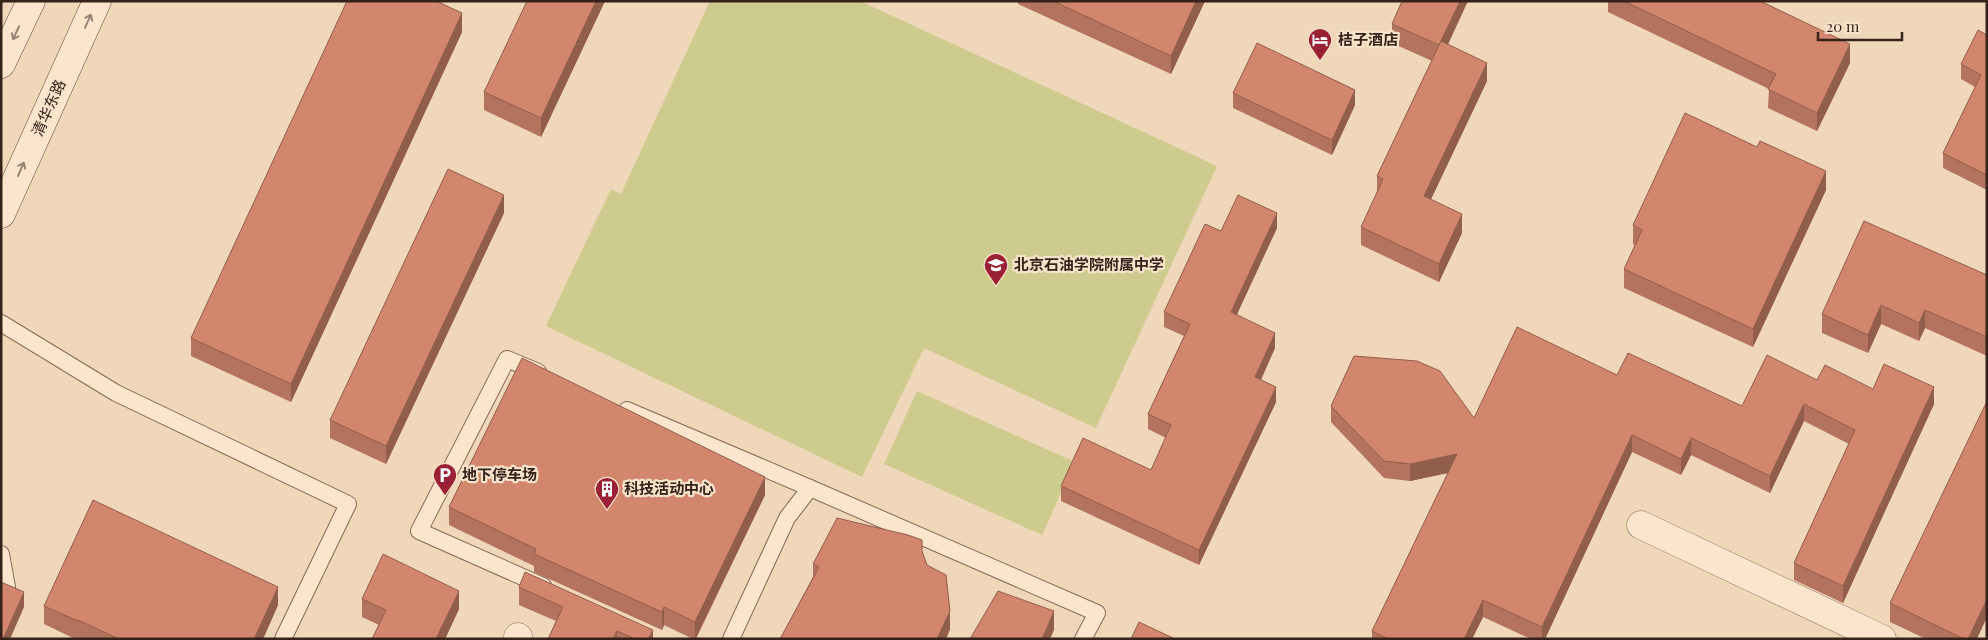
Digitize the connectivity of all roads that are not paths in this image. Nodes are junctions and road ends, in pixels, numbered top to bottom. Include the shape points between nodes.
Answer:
1 (31, 1) edge
2 (97, 1) edge
3 (1, 64) edge
4 (1, 213) edge
5 (1, 323) edge
6 (551, 378) edge
7 (614, 405) edge
8 (810, 488) junction
9 (1641, 525) dead end
10 (1, 554) edge
11 (7, 587) edge
12 (557, 593) edge
13 (283, 639) edge
14 (731, 639) edge
15 (1084, 639) edge
16 (1882, 639) edge

1 -> 3 main road
4 -> 2 main road, 清华东路
5 - 13 lane via 116,393 348,504
6 - 12 lane via 506,359 419,530
7 - 8 lane
8 - 14 lane via 787,518
8 - 15 lane via 1097,613
9 - 16 main road
10 - 11 lane

